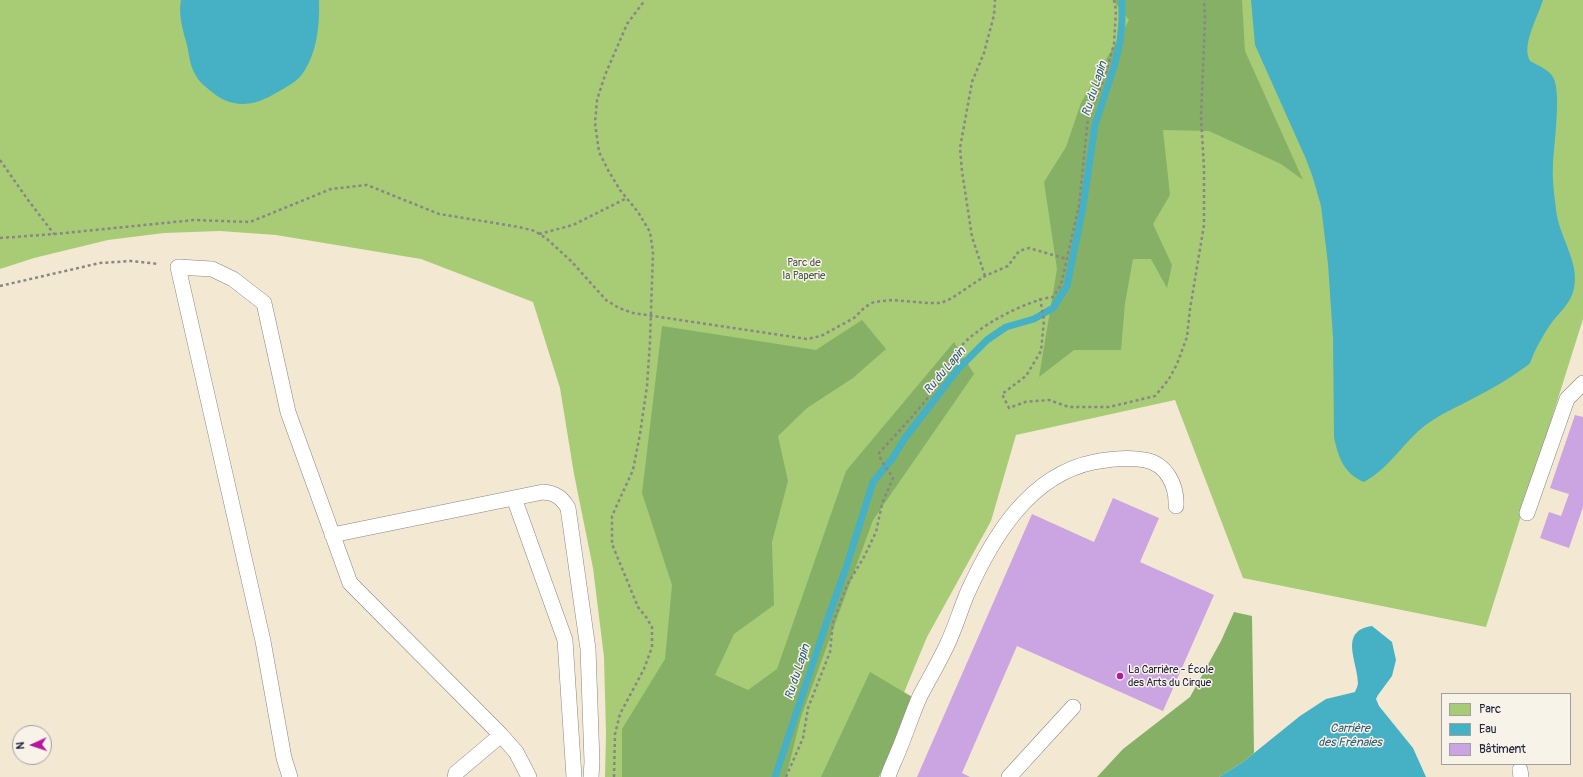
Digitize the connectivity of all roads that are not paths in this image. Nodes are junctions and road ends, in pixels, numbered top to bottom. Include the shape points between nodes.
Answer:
1 (1583, 383) edge
2 (514, 498) junction
3 (1176, 506) dead end
4 (1527, 513) dead end
5 (332, 535) junction
6 (1074, 707) dead end
7 (501, 735) junction
8 (290, 777) edge
9 (455, 777) edge
10 (529, 777) edge
11 (574, 777) edge
12 (592, 777) edge
13 (888, 777) edge
14 (1009, 777) edge

1 - 4 lane via 1567,399
2 - 5 lane
2 - 11 lane via 565,640
2 - 12 lane via 551,492 558,495 568,508 588,649
3 - 13 lane via 1174,487 1164,471 1146,460 1130,458 1084,464 1065,472 1049,481 1022,504 993,543 967,594 947,644 920,697
5 - 7 lane via 350,583
5 - 8 lane via 288,412 264,303 233,279 212,269 178,267 263,641 284,758
6 - 14 lane
7 - 9 lane via 456,773
7 - 10 lane via 516,752

